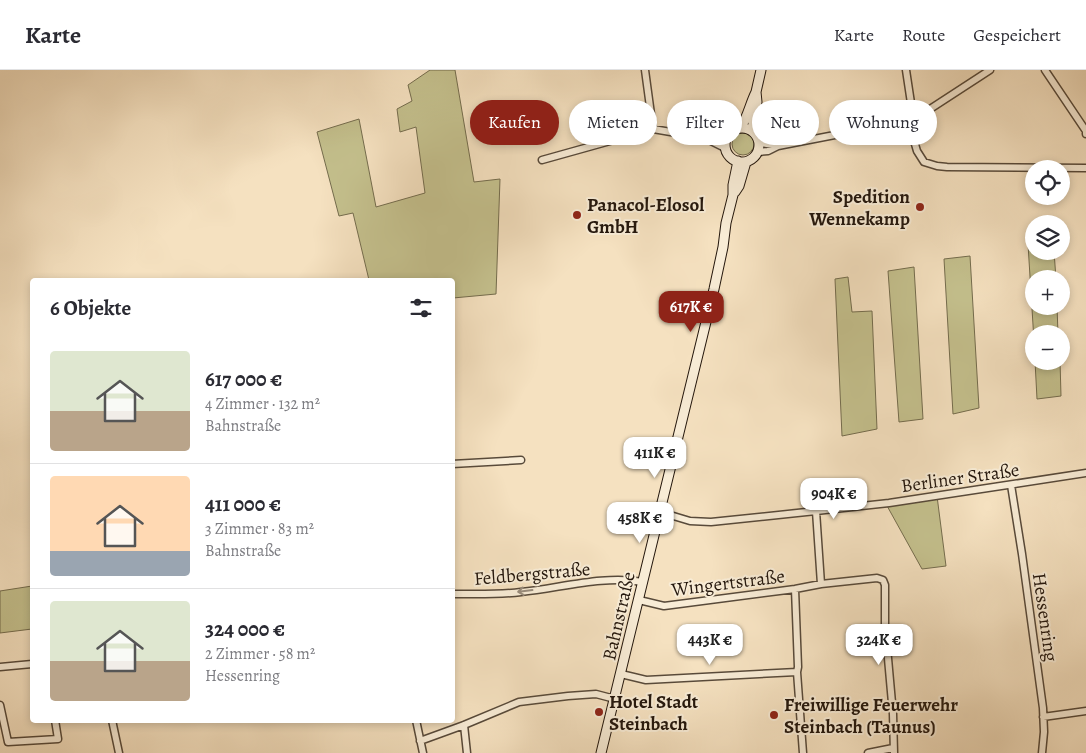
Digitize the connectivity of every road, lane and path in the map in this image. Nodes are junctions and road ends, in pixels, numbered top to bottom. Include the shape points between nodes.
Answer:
1 (645, 70) edge
2 (761, 70) edge
3 (906, 70) edge
4 (990, 70) edge
5 (1045, 70) edge
6 (756, 92) junction
7 (649, 100) edge
8 (757, 100) edge
9 (911, 100) edge
10 (937, 104) edge
11 (742, 125) edge
12 (742, 127) edge
13 (752, 130) edge
14 (1086, 134) edge
15 (829, 135) edge
16 (596, 145) edge
17 (719, 145) edge
18 (915, 145) edge
19 (759, 147) joint
20 (725, 148) joint
21 (542, 160) dead end
22 (742, 161) junction
23 (1086, 168) edge
24 (521, 460) dead end
25 (455, 464) edge
26 (1086, 473) edge
27 (1011, 485) junction
28 (816, 511) junction
29 (660, 512) junction
30 (643, 582) junction
31 (820, 584) junction
32 (795, 589) junction
33 (455, 594) edge
34 (639, 600) junction
35 (30, 664) edge
36 (0, 667) edge
37 (797, 672) junction
38 (621, 674) junction
39 (615, 699) junction
40 (0, 705) edge
41 (1086, 710) edge
42 (1043, 717) junction
43 (56, 723) edge
44 (113, 723) edge
45 (417, 723) edge
46 (464, 725) junction
47 (420, 741) junction
48 (894, 750) edge
49 (119, 753) edge
50 (422, 753) edge
51 (468, 753) edge
52 (601, 753) edge
53 (803, 753) edge
54 (868, 753) edge
55 (1042, 753) edge

1 - 7 street
2 - 6 main road
3 - 9 street
4 - 10 street
5 - 14 street
6 - 8 main road
6 - 11 main road
12 - 13 main road
15 - 19 street via 768,151
16 - 21 street
17 - 20 street
18 - 23 street via 924,162 937,166
19 - 22 main road via 755,156
20 - 22 main road via 731,158
22 - 29 main road, Bahnstraße via 739,186 733,195 726,223 714,289
24 - 25 street
26 - 27 street, Berliner Straße
27 - 28 street, Berliner Straße
27 - 42 street, Hessenring
28 - 29 street, Berliner Straße via 711,522 690,521
28 - 31 street
29 - 30 main road, Bahnstraße
30 -> 33 street, Feldbergstraße via 585,583 502,594
30 - 34 main road, Bahnstraße
31 - 32 street, Wingertstraße
31 - 48 street, Wingertstraße via 877,578 885,585
32 - 34 street, Wingertstraße via 664,606
32 - 37 street
34 - 38 main road, Bahnstraße
35 - 36 street
37 - 38 street via 646,680
37 - 53 street
38 - 39 main road, Bahnstraße
39 - 46 street via 596,694 519,702
39 - 52 main road, Bahnstraße
40 - 43 street via 8,742 58,738
41 - 42 street
42 - 55 street, Hessenring
44 - 49 street
45 - 47 street
46 - 47 street
46 - 51 street
47 - 50 street
48 - 54 street

